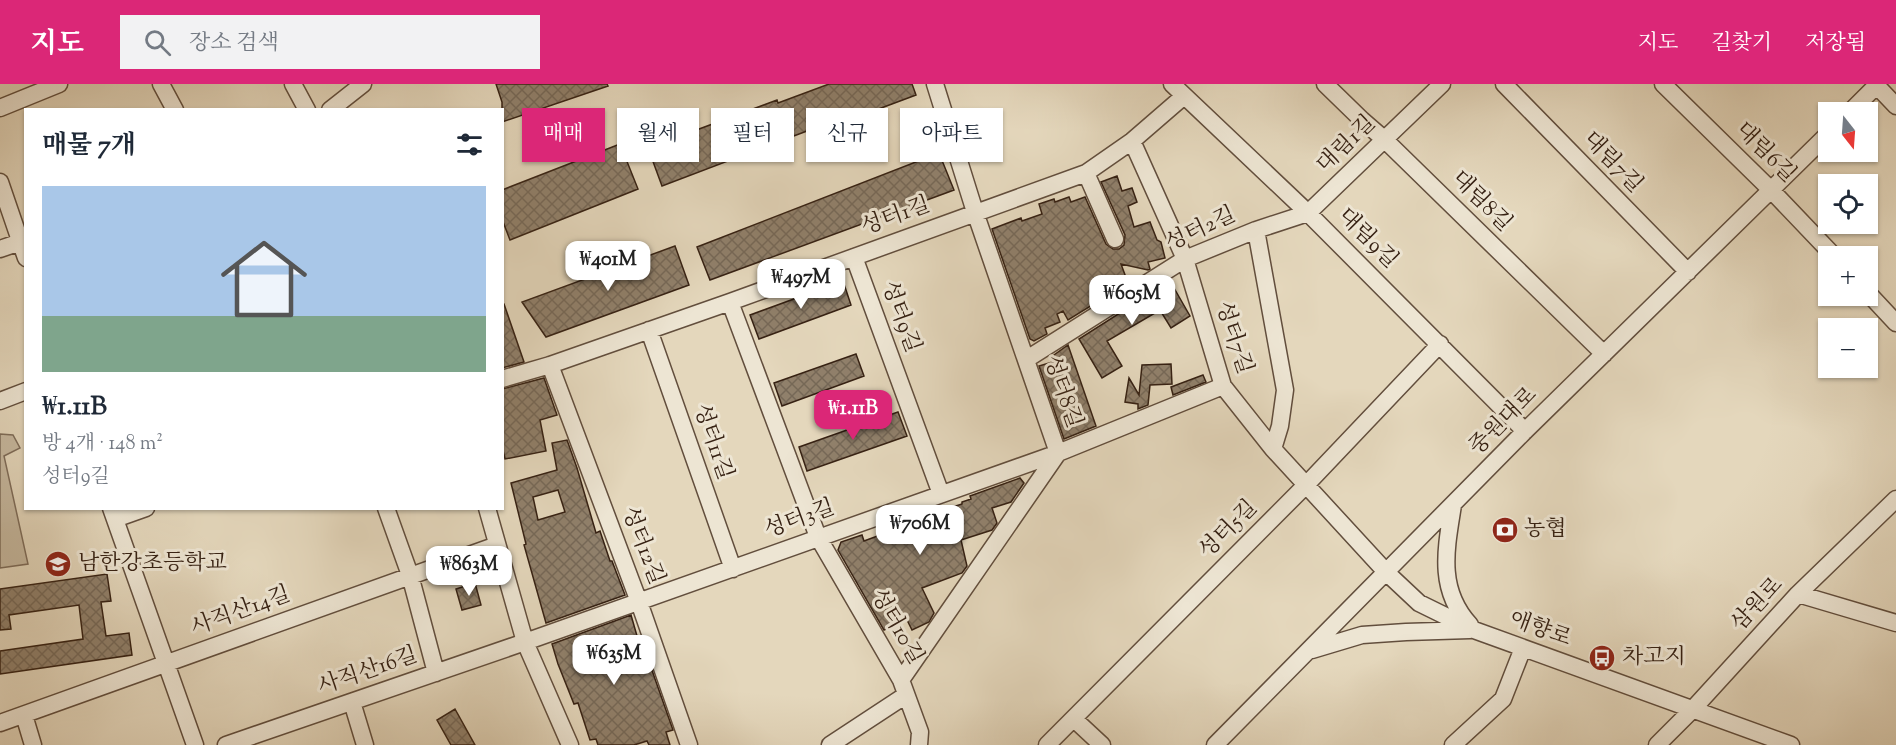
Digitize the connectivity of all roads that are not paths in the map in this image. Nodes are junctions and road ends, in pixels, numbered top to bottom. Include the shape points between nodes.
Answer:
1 (59, 84) edge
2 (161, 84) edge
3 (293, 84) edge
4 (363, 84) edge
5 (935, 84) edge
6 (1325, 84) edge
7 (1442, 84) edge
8 (1504, 84) edge
9 (1663, 84) edge
10 (1877, 85) edge
11 (1178, 90) edge
12 (1860, 102) edge
13 (1896, 106) edge
14 (0, 108) edge
15 (174, 108) edge
16 (306, 108) edge
17 (333, 108) edge
18 (1385, 140) junction
19 (1132, 141) junction
20 (1818, 144) edge
21 (1086, 173) junction
22 (0, 182) edge
23 (1771, 190) junction
24 (975, 212) junction
25 (1308, 213) junction
26 (1256, 230) junction
27 (1114, 239) dead end
28 (23, 241) edge
29 (1824, 246) edge
30 (0, 249) edge
31 (854, 257) junction
32 (1185, 259) junction
33 (1688, 272) junction
34 (730, 302) junction
35 (1878, 304) edge
36 (1896, 323) edge
37 (649, 330) junction
38 (1440, 344) junction
39 (1604, 354) junction
40 (1027, 359) junction
41 (550, 365) junction
42 (504, 378) edge
43 (1223, 386) junction
44 (24, 393) edge
45 (0, 400) edge
46 (1525, 431) junction
47 (1274, 450) junction
48 (1058, 453) junction
49 (1306, 485) junction
50 (941, 494) junction
51 (1896, 499) edge
52 (1452, 505) junction
53 (135, 510) edge
54 (387, 510) edge
55 (488, 510) edge
56 (113, 514) edge
57 (818, 537) junction
58 (497, 545) junction
59 (733, 569) junction
60 (1387, 573) junction
61 (410, 575) junction
62 (1798, 594) junction
63 (639, 602) junction
64 (1896, 623) edge
65 (1474, 630) junction
66 (525, 642) junction
67 (1523, 648) junction
68 (1308, 651) junction
69 (165, 664) junction
70 (436, 673) junction
71 (904, 687) junction
72 (352, 702) junction
73 (1692, 710) junction
74 (24, 715) junction
75 (1074, 719) junction
76 (0, 723) edge
77 (33, 745) edge
78 (195, 745) edge
79 (226, 745) edge
80 (365, 745) edge
81 (570, 745) edge
82 (689, 745) edge
83 (830, 745) edge
84 (919, 745) edge
85 (1047, 745) edge
86 (1102, 745) edge
87 (1215, 745) edge
88 (1453, 745) edge
89 (1656, 745) edge
90 (1791, 745) edge

1 - 14 street
2 - 15 street
3 - 16 street
4 - 17 street
5 - 24 street, 성터8길
6 - 18 street, 대림8길
7 - 18 street, 대림1길
8 - 33 street, 대림7길
9 - 23 street, 대림6길
10 - 12 street
10 - 13 street
11 - 19 street, 성터1길
11 - 25 street, 대림9길
18 - 25 street, 대림1길
18 - 39 street, 대림8길
19 - 21 street, 성터1길
19 - 32 street, 성터7길
20 - 23 street, 중원대로
21 - 24 street, 성터1길
21 - 27 street
22 - 28 street
23 - 29 street, 대림6길
23 - 33 street, 중원대로
24 - 31 street, 성터1길
24 - 40 street, 성터8길
25 - 26 street, 성터2길
25 - 38 street, 대림9길
26 - 32 street, 성터2길
26 - 47 street via 1285,390
28 - 30 street
31 - 34 street, 성터1길
31 - 50 street, 성터9길
32 - 40 street, 성터2길
32 - 43 street, 성터7길
33 - 39 street, 중원대로
34 - 37 street, 성터1길
34 - 57 street, 성터10길
35 - 36 street
37 - 41 street, 성터1길
37 - 59 street, 성터11길
38 - 46 street, 대림9길
38 - 49 street, 성터5길
39 - 46 street, 중원대로
40 - 48 street, 성터8길
41 - 42 street, 성터1길
41 - 63 street, 성터12길
43 - 47 street, 성터7길
43 - 48 street, 성터3길
44 - 45 street
46 - 52 street, 중원대로
47 - 49 street, 성터7길
48 - 50 street, 성터3길
48 - 71 street, 성터8길
49 - 60 street, 성터7길
49 - 75 street, 성터5길
50 - 57 street, 성터3길
51 - 62 street, 삼원로
52 - 60 street, 중원대로
52 - 65 street via 1445,563 1449,590 1458,613
53 - 56 street
54 - 61 street
55 - 58 street
56 - 69 street
57 - 59 street, 성터3길
57 - 71 street, 성터10길
58 - 61 street, 사직산14길
58 - 66 street
59 - 63 street, 성터3길
60 - 65 street, 애향로 via 1419,603
60 - 68 street, 중원대로
61 - 69 street, 사직산14길
61 - 70 street
62 - 64 street
62 - 73 street, 삼원로
63 - 66 street, 성터3길
63 - 82 street, 성터12길
65 - 67 street, 애향로
65 - 68 street via 1362,635
66 - 70 street, 사직산16길
66 - 81 street
67 - 73 street, 애향로
67 - 88 street via 1503,699
68 - 87 street, 중원대로
69 - 74 street, 사직산14길
69 - 78 street
70 - 72 street, 사직산16길
71 - 83 street, 성터8길
71 - 84 street, 성터10길 via 920,732
72 - 79 street, 사직산16길
72 - 80 street
73 - 89 street, 삼원로
73 - 90 street, 애향로
74 - 76 street, 사직산14길
74 - 77 street
75 - 85 street, 성터5길
75 - 86 street

